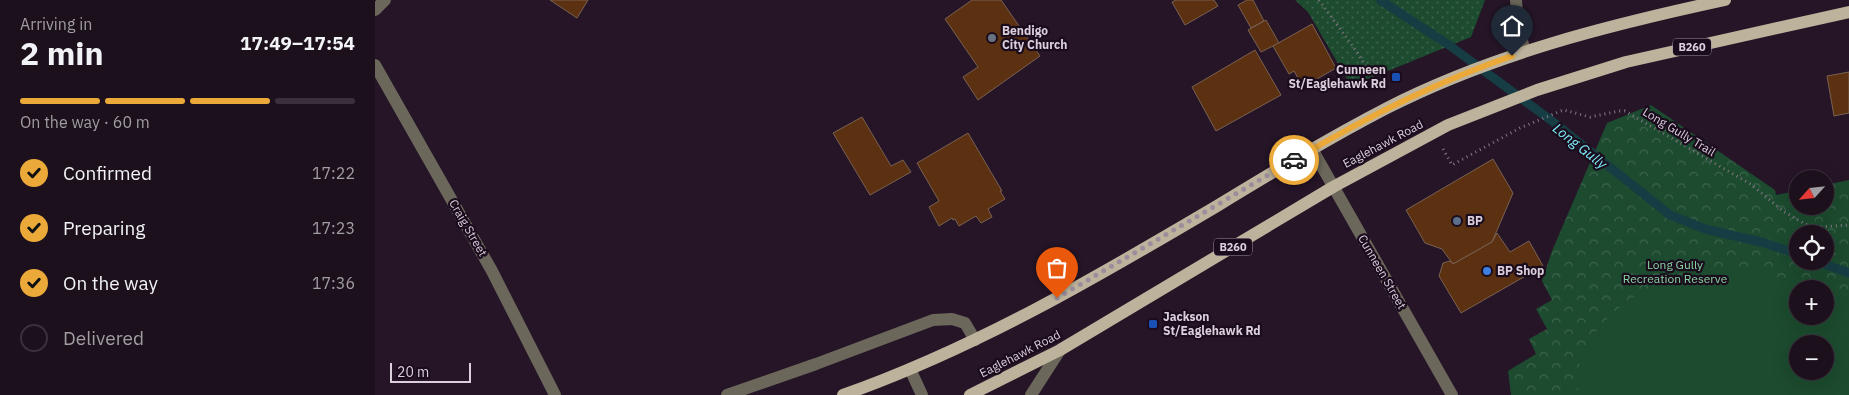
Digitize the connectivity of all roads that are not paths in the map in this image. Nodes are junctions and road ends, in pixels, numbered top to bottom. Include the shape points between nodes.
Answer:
1 (385, 0) edge
2 (1516, 0) edge
3 (1725, 0) edge
4 (375, 10) edge
5 (1849, 12) edge
6 (1525, 52) junction
7 (375, 65) edge
8 (1312, 149) junction
9 (1333, 186) junction
10 (975, 340) junction
11 (1060, 350) junction
12 (910, 370) junction
13 (869, 391) edge
14 (555, 395) edge
15 (727, 395) edge
16 (843, 395) edge
17 (921, 395) edge
18 (970, 395) edge
19 (1031, 395) edge
20 (1452, 395) edge

1 - 4 street
2 - 6 street via 1518,28
3 - 6 main road via 1636,20
5 - 9 main road, Eaglehawk Road / B260 via 1659,54 1537,90 1434,132
6 - 8 main road via 1459,76 1388,108
7 - 14 street, Craig Street via 493,271
8 - 9 street, Cunneen Street
8 - 10 main road via 1074,289
9 - 11 main road, Eaglehawk Road / B260
9 - 20 street, Cunneen Street
10 - 12 main road
10 - 15 street via 965,323 952,319 933,320
11 - 18 main road, Eaglehawk Road / B260
11 - 19 street
12 - 13 main road
12 - 17 street
13 - 16 main road

